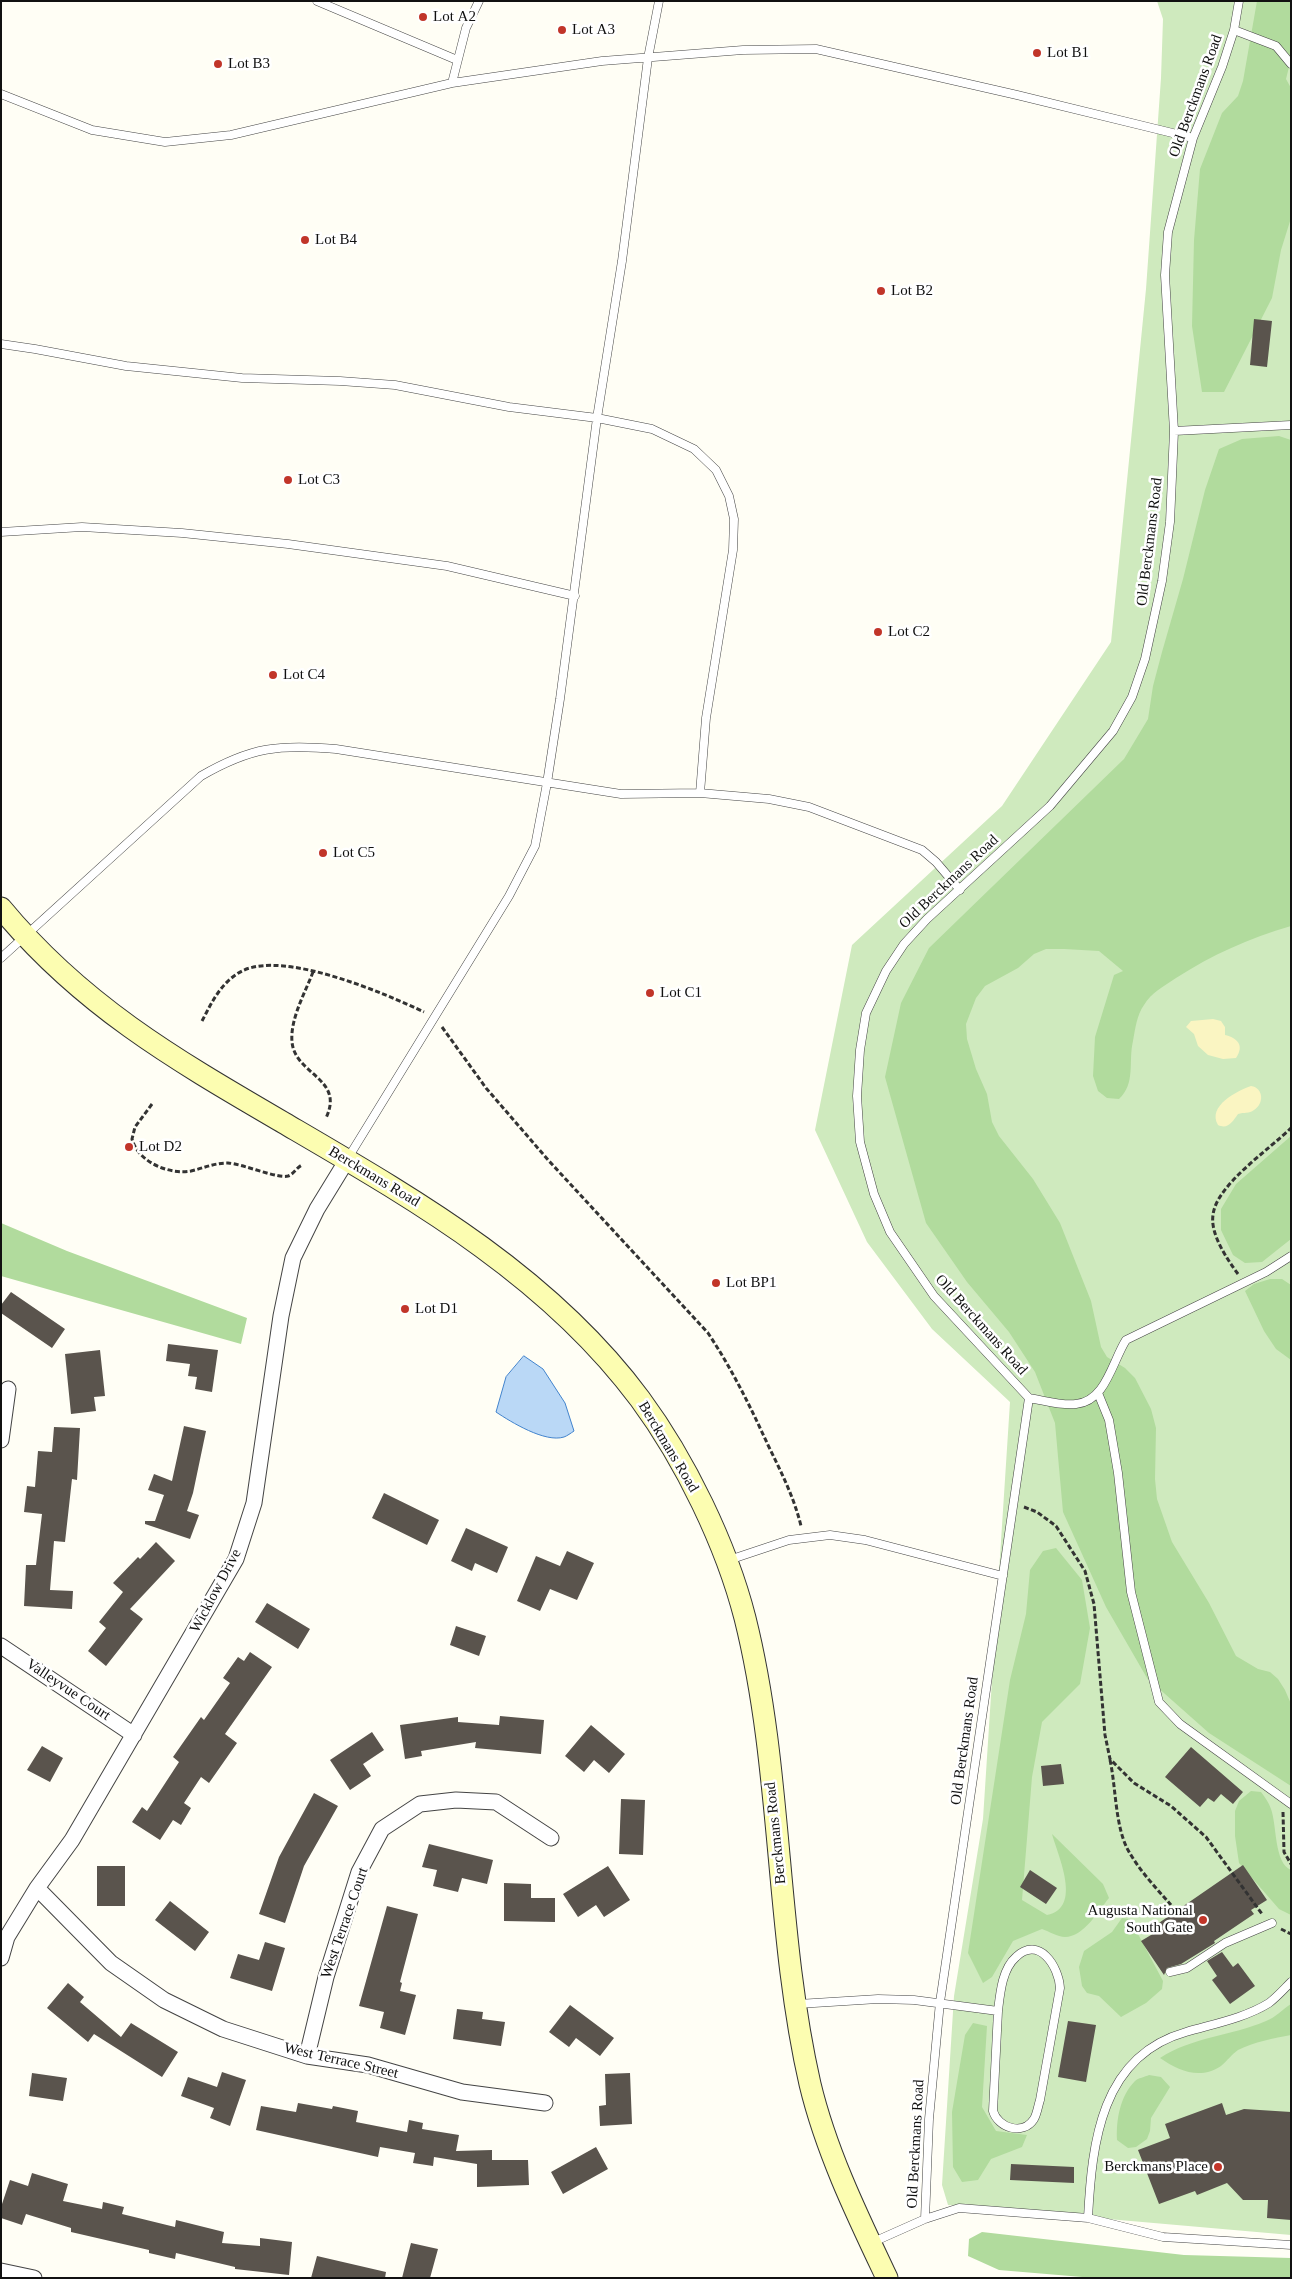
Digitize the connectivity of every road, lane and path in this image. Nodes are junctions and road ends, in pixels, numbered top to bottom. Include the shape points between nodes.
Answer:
1 (317, 1) edge
2 (479, 1) edge
3 (659, 1) edge
4 (1239, 1) edge
5 (1234, 30) junction
6 (648, 58) junction
7 (457, 60) junction
8 (1291, 64) edge
9 (452, 83) junction
10 (1, 94) edge
11 (1192, 138) junction
12 (1, 344) edge
13 (597, 418) junction
14 (1291, 425) edge
15 (1174, 431) junction
16 (1, 532) edge
17 (575, 596) junction
18 (547, 784) junction
19 (700, 794) junction
20 (960, 890) junction
21 (1, 908) edge
22 (26, 937) junction
23 (1, 958) edge
24 (313, 972) junction
25 (435, 1017) junction
26 (202, 1021) dead end
27 (152, 1104) dead end
28 (326, 1118) dead end
29 (1291, 1128) edge
30 (347, 1160) junction
31 (302, 1165) dead end
32 (1291, 1256) edge
33 (1251, 1278) junction
34 (8, 1388) dead end
35 (1098, 1393) junction
36 (1029, 1398) junction
37 (1, 1440) edge
38 (1014, 1504) junction
39 (804, 1537) junction
40 (727, 1561) junction
41 (1003, 1576) junction
42 (1, 1646) edge
43 (134, 1735) junction
44 (1110, 1760) junction
45 (1282, 1799) junction
46 (1291, 1804) edge
47 (551, 1838) dead end
48 (1291, 1864) edge
49 (36, 1888) junction
50 (1171, 1905) dead end
51 (1258, 1909) dead end
52 (1272, 1923) dead end
53 (1, 1958) edge
54 (1170, 1972) dead end
55 (1291, 1982) edge
56 (940, 2002) junction
57 (796, 2004) junction
58 (998, 2011) junction
59 (307, 2056) junction
60 (545, 2103) dead end
61 (1088, 2218) junction
62 (925, 2219) junction
63 (871, 2243) junction
64 (1291, 2245) edge
65 (1, 2271) edge
66 (34, 2278) edge
67 (887, 2278) edge

1 - 7 lane
2 - 7 lane via 466,28
3 - 6 lane
4 - 5 lane, Old Berckmans Road
5 - 8 lane via 1276,46
5 - 11 lane, Old Berckmans Road
6 - 9 lane via 602,61
6 - 11 lane via 743,50 816,49
6 - 13 lane via 622,261
7 - 9 lane
9 - 10 lane via 231,135 165,142 92,130
11 - 15 lane, Old Berckmans Road via 1168,232 1165,275
12 - 13 lane via 126,366 242,378 395,385 509,407
13 - 17 lane
13 - 19 lane via 652,429 694,449 716,470 732,507 733,550 706,718
14 - 15 lane
15 - 20 lane, Old Berckmans Road via 1170,522 1162,581 1145,660 1132,697 1113,731 1080,773 1050,806
16 - 17 lane via 82,527 288,544 446,566
17 - 18 lane
18 - 19 lane via 621,794
18 - 22 lane via 336,748 295,745 252,752 201,776
18 - 25 lane via 535,846
19 - 20 lane via 769,799 808,807 851,822 922,850
20 - 36 lane, Old Berckmans Road via 904,944 886,971 866,1013 857,1096 860,1142 874,1194 890,1232 934,1296
21 - 22 main road, Berckmans Road
22 - 23 lane
22 - 30 main road, Berckmans Road via 73,984 131,1029
24 - 25 path via 378,993
24 - 26 path via 272,965 242,971 217,993
24 - 28 path via 295,1019 292,1045 298,1057 328,1089 331,1107
25 - 30 lane
25 - 39 path via 486,1088 549,1161 708,1333 729,1363 794,1499
27 - 31 path via 135,1127 132,1139 140,1155 167,1169 181,1172 229,1163 282,1177 292,1174
29 - 33 path via 1229,1184 1215,1207 1213,1226 1228,1259 1237,1274
30 - 40 main road, Berckmans Road via 469,1236 571,1320 639,1398 668,1442 707,1514
30 - 43 street, Wicklow Drive via 317,1209 293,1258 281,1316 254,1503 236,1559
32 - 33 lane
33 - 35 lane via 1126,1340
34 - 37 street
35 - 36 lane via 1091,1400 1075,1405
35 - 45 lane via 1109,1420 1118,1473 1131,1592 1159,1702 1180,1724
36 - 38 lane, Old Berckmans Road
38 - 41 lane, Old Berckmans Road
38 - 44 path via 1037,1512 1056,1526 1085,1572 1094,1604 1105,1736
39 - 40 lane
39 - 41 lane via 830,1535 865,1540
40 - 57 main road, Berckmans Road via 745,1618 765,1726
41 - 56 lane, Old Berckmans Road
42 - 43 street, Valleyvue Court
43 - 49 street, Wicklow Drive via 72,1840
44 - 50 path via 1119,1818 1128,1849 1143,1873
44 - 51 path via 1134,1783 1171,1806 1206,1837
45 - 46 lane
45 - 48 path via 1284,1852
47 - 59 street, West Terrace Court via 496,1802 456,1800 420,1804 382,1829 359,1872 326,1977
49 - 53 street, Wicklow Drive via 7,1937
49 - 59 street, West Terrace Street via 111,1964 164,2000 223,2029
52 - 54 lane via 1225,1944 1187,1968
55 - 61 lane via 1276,1998 1260,2008 1163,2039 1141,2054 1121,2077 1104,2109 1096,2145
56 - 57 lane via 878,1999
56 - 58 lane
56 - 62 lane, Old Berckmans Road via 929,2119
57 - 63 main road, Berckmans Road via 810,2085 831,2151
58 - 58 lane via 1005,1974 1016,1956 1031,1950 1053,1962 1060,1988 1040,2100 1035,2118 1021,2127 1005,2126 995,2118 993,2111
59 - 60 street, West Terrace Street via 368,2065 462,2092
61 - 62 lane via 959,2208
61 - 64 lane via 1163,2237
62 - 63 lane
63 - 67 main road, Berckmans Road
65 - 66 street

